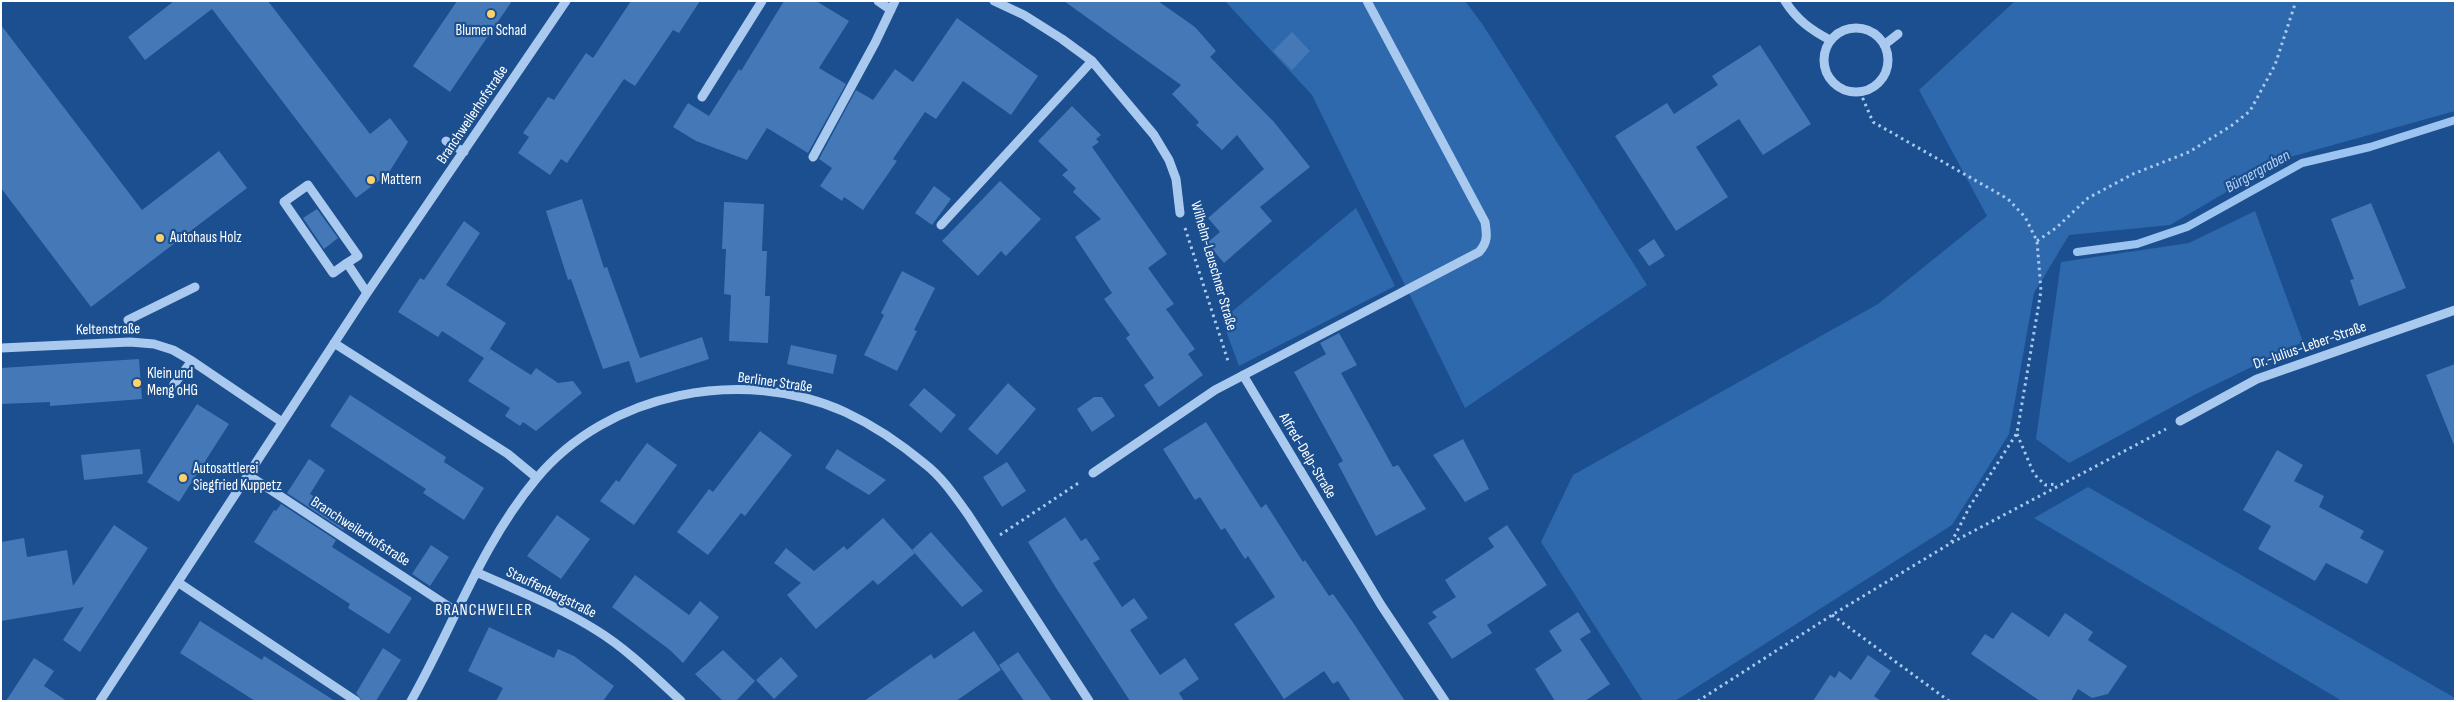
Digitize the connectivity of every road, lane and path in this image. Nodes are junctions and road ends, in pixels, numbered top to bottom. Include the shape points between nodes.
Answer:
1 (566, 1) edge
2 (762, 1) edge
3 (878, 1) edge
4 (994, 1) edge
5 (1367, 1) edge
6 (1785, 1) edge
7 (2296, 1) edge
8 (893, 5) edge
9 (1898, 34) dead end
10 (1830, 40) junction
11 (1884, 45) junction
12 (1092, 61) junction
13 (1860, 92) junction
14 (702, 97) dead end
15 (446, 142) dead end
16 (464, 152) junction
17 (813, 157) dead end
18 (1180, 213) joint
19 (941, 225) dead end
20 (2037, 241) junction
21 (347, 263) junction
22 (195, 286) dead end
23 (367, 293) junction
24 (2455, 310) edge
25 (128, 320) dead end
26 (334, 343) junction
27 (1, 348) edge
28 (192, 361) junction
29 (1240, 377) junction
30 (174, 384) dead end
31 (2180, 421) joint
32 (282, 422) junction
33 (2017, 433) junction
34 (1093, 473) joint
35 (248, 475) junction
36 (537, 478) junction
37 (2058, 484) junction
38 (1951, 543) junction
39 (987, 544) junction
40 (476, 572) junction
41 (179, 583) junction
42 (457, 612) junction
43 (1832, 615) junction
44 (103, 700) edge
45 (356, 701) edge
46 (411, 701) edge
47 (681, 701) edge
48 (1089, 701) edge
49 (1445, 701) edge
50 (1698, 701) edge
51 (1949, 701) edge

1 - 16 street, Branchweilerhofstraße
2 - 14 street
3 - 8 street
4 - 12 street, Wilhelm-Leuschner Straße via 1024,15
5 - 29 street via 1485,222 1488,236 1485,246
6 - 10 street via 1794,15 1811,30
7 - 20 path via 2275,65 2250,111 2190,152 2133,174 2088,198
8 - 17 street
9 - 11 street
10 - 11 street via 1848,29 1858,28 1877,36
10 - 13 street via 1825,50 1825,71 1844,90
11 - 13 street via 1887,65 1884,74 1870,89
12 - 18 street, Wilhelm-Leuschner Straße via 1154,135 1169,160 1176,179
12 - 19 street
13 - 20 path via 1873,122 2008,199 2025,217
15 - 16 street
16 - 23 street, Branchweilerhofstraße
18 - 29 path, Wilhelm-Leuschner Straße via 1222,346
20 - 33 path via 2041,291
21 - 21 street via 333,273 284,202 308,185 358,256
21 - 23 street
22 - 25 street
23 - 26 street, Branchweilerhofstraße
24 - 31 street, Dr.-Julius-Leber-Straße via 2257,378
26 - 32 street, Branchweilerhofstraße
26 - 36 street via 508,454
27 - 28 street, Keltenstraße via 130,342 154,344
28 - 30 street
28 - 32 street, Keltenstraße
29 - 34 street via 1215,390
29 - 49 street, Alfred-Delp-Straße via 1381,605
31 - 37 path
32 - 35 street, Branchweilerhofstraße
33 - 37 path via 2034,474 2045,484
33 - 38 path via 1970,506
34 - 39 path
35 - 41 street, Branchweilerhofstraße
35 - 42 street, Branchweilerhofstraße
36 - 39 street, Berliner Straße via 590,432 640,407 700,392 727,390 781,394 845,412 900,445 948,486
36 - 40 street, Berliner Straße via 515,506
37 - 38 path
38 - 43 path
39 - 48 street, Berliner Straße
40 - 42 street, Berliner Straße
40 - 47 street, Stauffenbergstraße via 597,630
41 - 44 street, Branchweilerhofstraße
41 - 45 street
42 - 46 street, Berliner Straße
43 - 50 path
43 - 51 path

